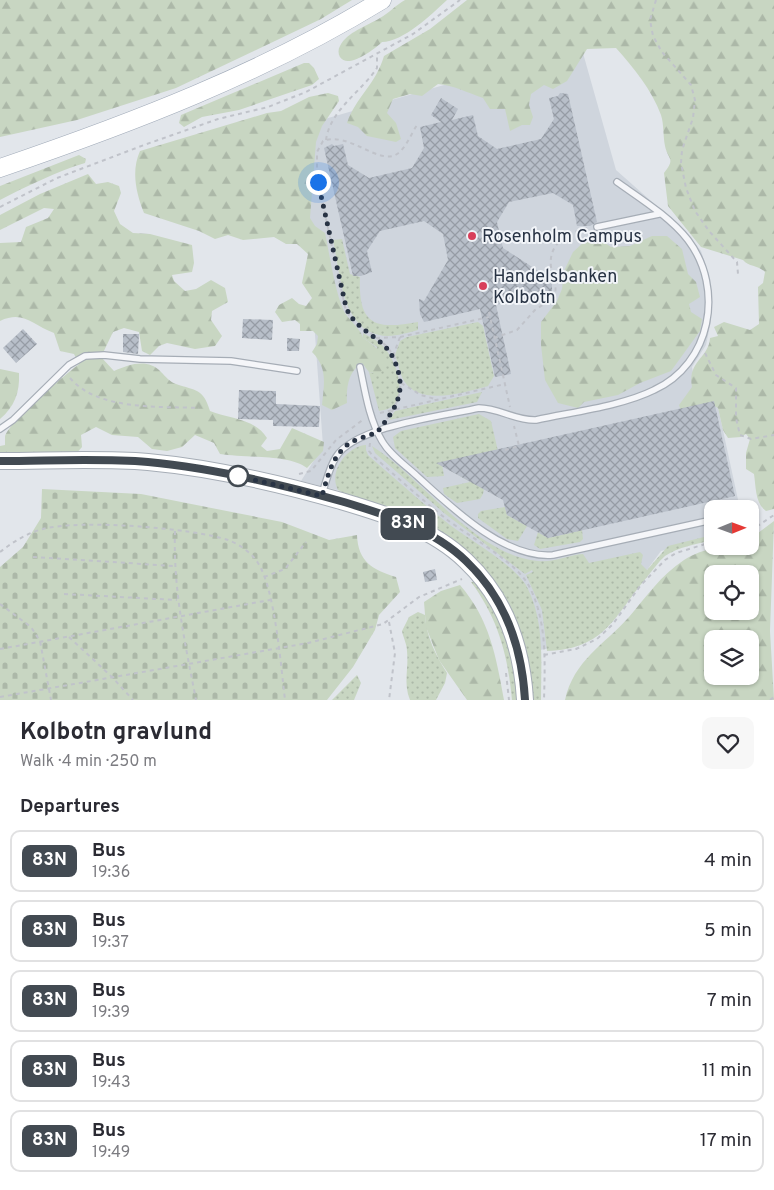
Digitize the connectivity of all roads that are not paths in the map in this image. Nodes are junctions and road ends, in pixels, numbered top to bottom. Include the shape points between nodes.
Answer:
1 (382, 0) edge
2 (0, 168) edge
3 (617, 182) dead end
4 (659, 214) junction
5 (598, 227) road end
6 (360, 367) dead end
7 (298, 371) dead end
8 (0, 429) edge
9 (377, 431) junction
10 (0, 461) edge
11 (322, 496) junction
12 (704, 522) edge
13 (525, 700) edge

1 - 2 main road via 237,76 110,129
3 - 4 lane
4 - 5 lane
4 - 9 lane via 688,240 700,264 708,309 701,344 675,377 654,391 633,398 536,420 526,421 491,408 479,408
6 - 9 lane
7 - 8 lane via 231,361 140,360 93,354 76,359
9 - 11 lane via 353,441 336,457
9 - 12 lane via 389,450 456,510 504,543 533,554 553,554
10 - 11 street via 149,462 249,478
11 - 13 street via 380,513 416,528 466,560 493,593 510,623

